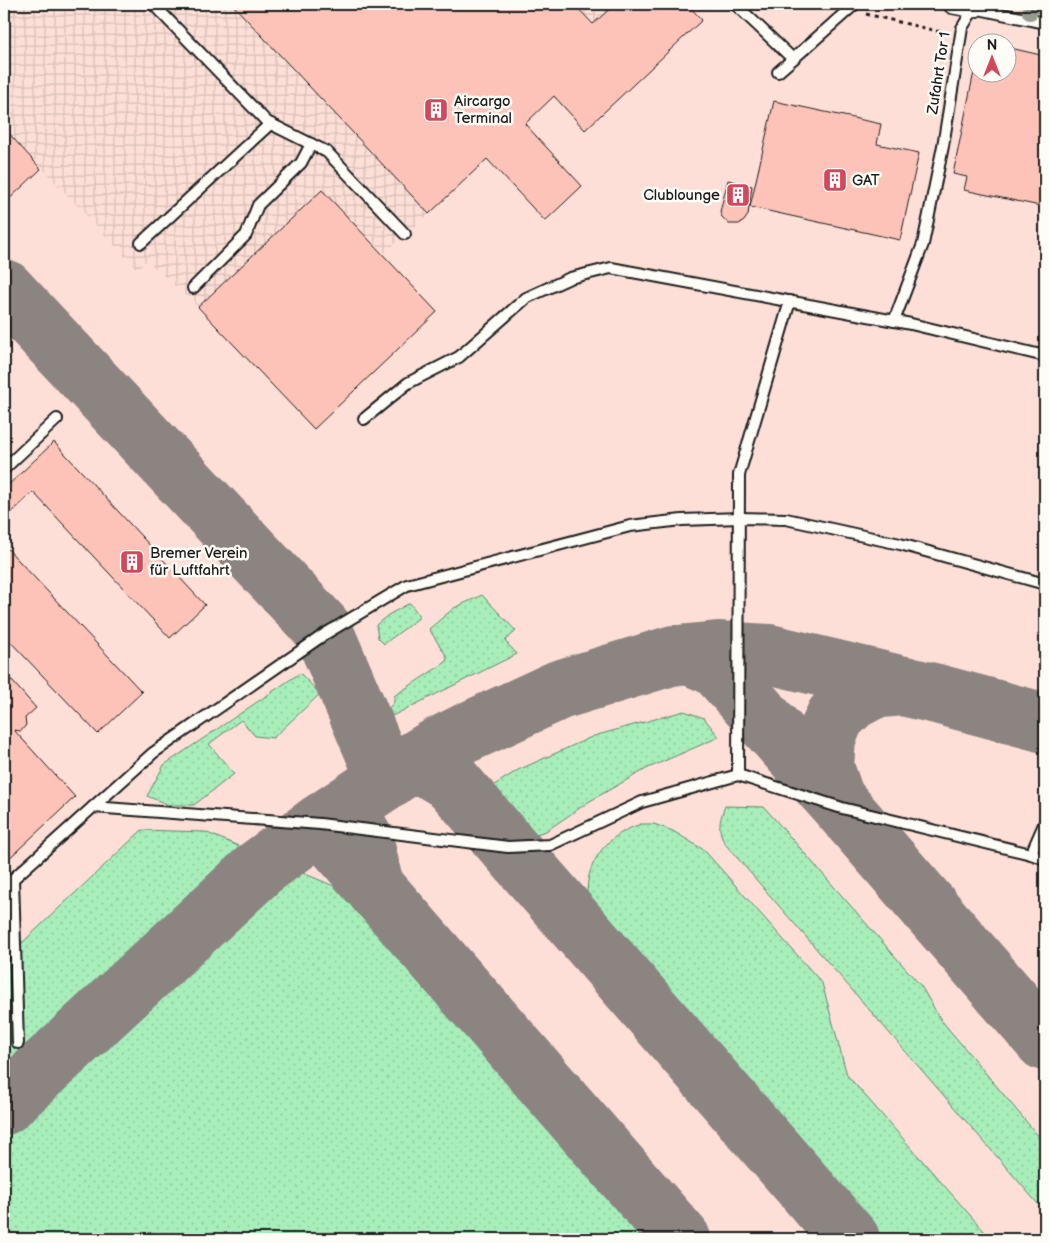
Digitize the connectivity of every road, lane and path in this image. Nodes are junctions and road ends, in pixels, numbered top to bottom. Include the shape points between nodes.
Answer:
1 (153, 4) edge
2 (736, 4) edge
3 (952, 4) edge
4 (974, 6) edge
5 (852, 7) edge
6 (1045, 23) edge
7 (960, 36) junction
8 (793, 59) junction
9 (778, 72) dead end
10 (270, 124) junction
11 (311, 144) junction
12 (406, 234) dead end
13 (142, 243) dead end
14 (193, 288) dead end
15 (790, 301) junction
16 (894, 321) junction
17 (1045, 356) edge
18 (57, 419) dead end
19 (364, 419) dead end
20 (4, 469) edge
21 (740, 518) junction
22 (1045, 584) edge
23 (738, 774) junction
24 (93, 807) junction
25 (1045, 822) edge
26 (1032, 854) junction
27 (1045, 859) edge
28 (13, 879) junction
29 (4, 887) edge
30 (18, 1043) dead end

1 - 10 lane
2 - 8 lane
3 - 4 street
4 - 6 lane
4 - 7 lane, Zufahrt Tor 1
5 - 7 path
5 - 8 lane
7 - 16 lane, Zufahrt Tor 1 via 943,146 923,244
8 - 9 lane
10 - 11 lane
10 - 13 lane
11 - 12 lane via 327,152
11 - 14 lane via 301,163 258,205 246,235
15 - 16 lane
15 - 19 lane via 611,268 570,278 526,298 459,356 408,383
15 - 21 lane via 739,475
16 - 17 lane
18 - 20 lane
21 - 22 lane via 786,519 900,544
21 - 23 lane
21 - 24 lane via 630,526 407,586 324,634 153,753
23 - 24 lane via 642,802 550,845 508,847 320,824
23 - 26 lane via 842,808
24 - 28 lane
25 - 26 lane
26 - 27 lane
28 - 29 lane
28 - 30 lane

